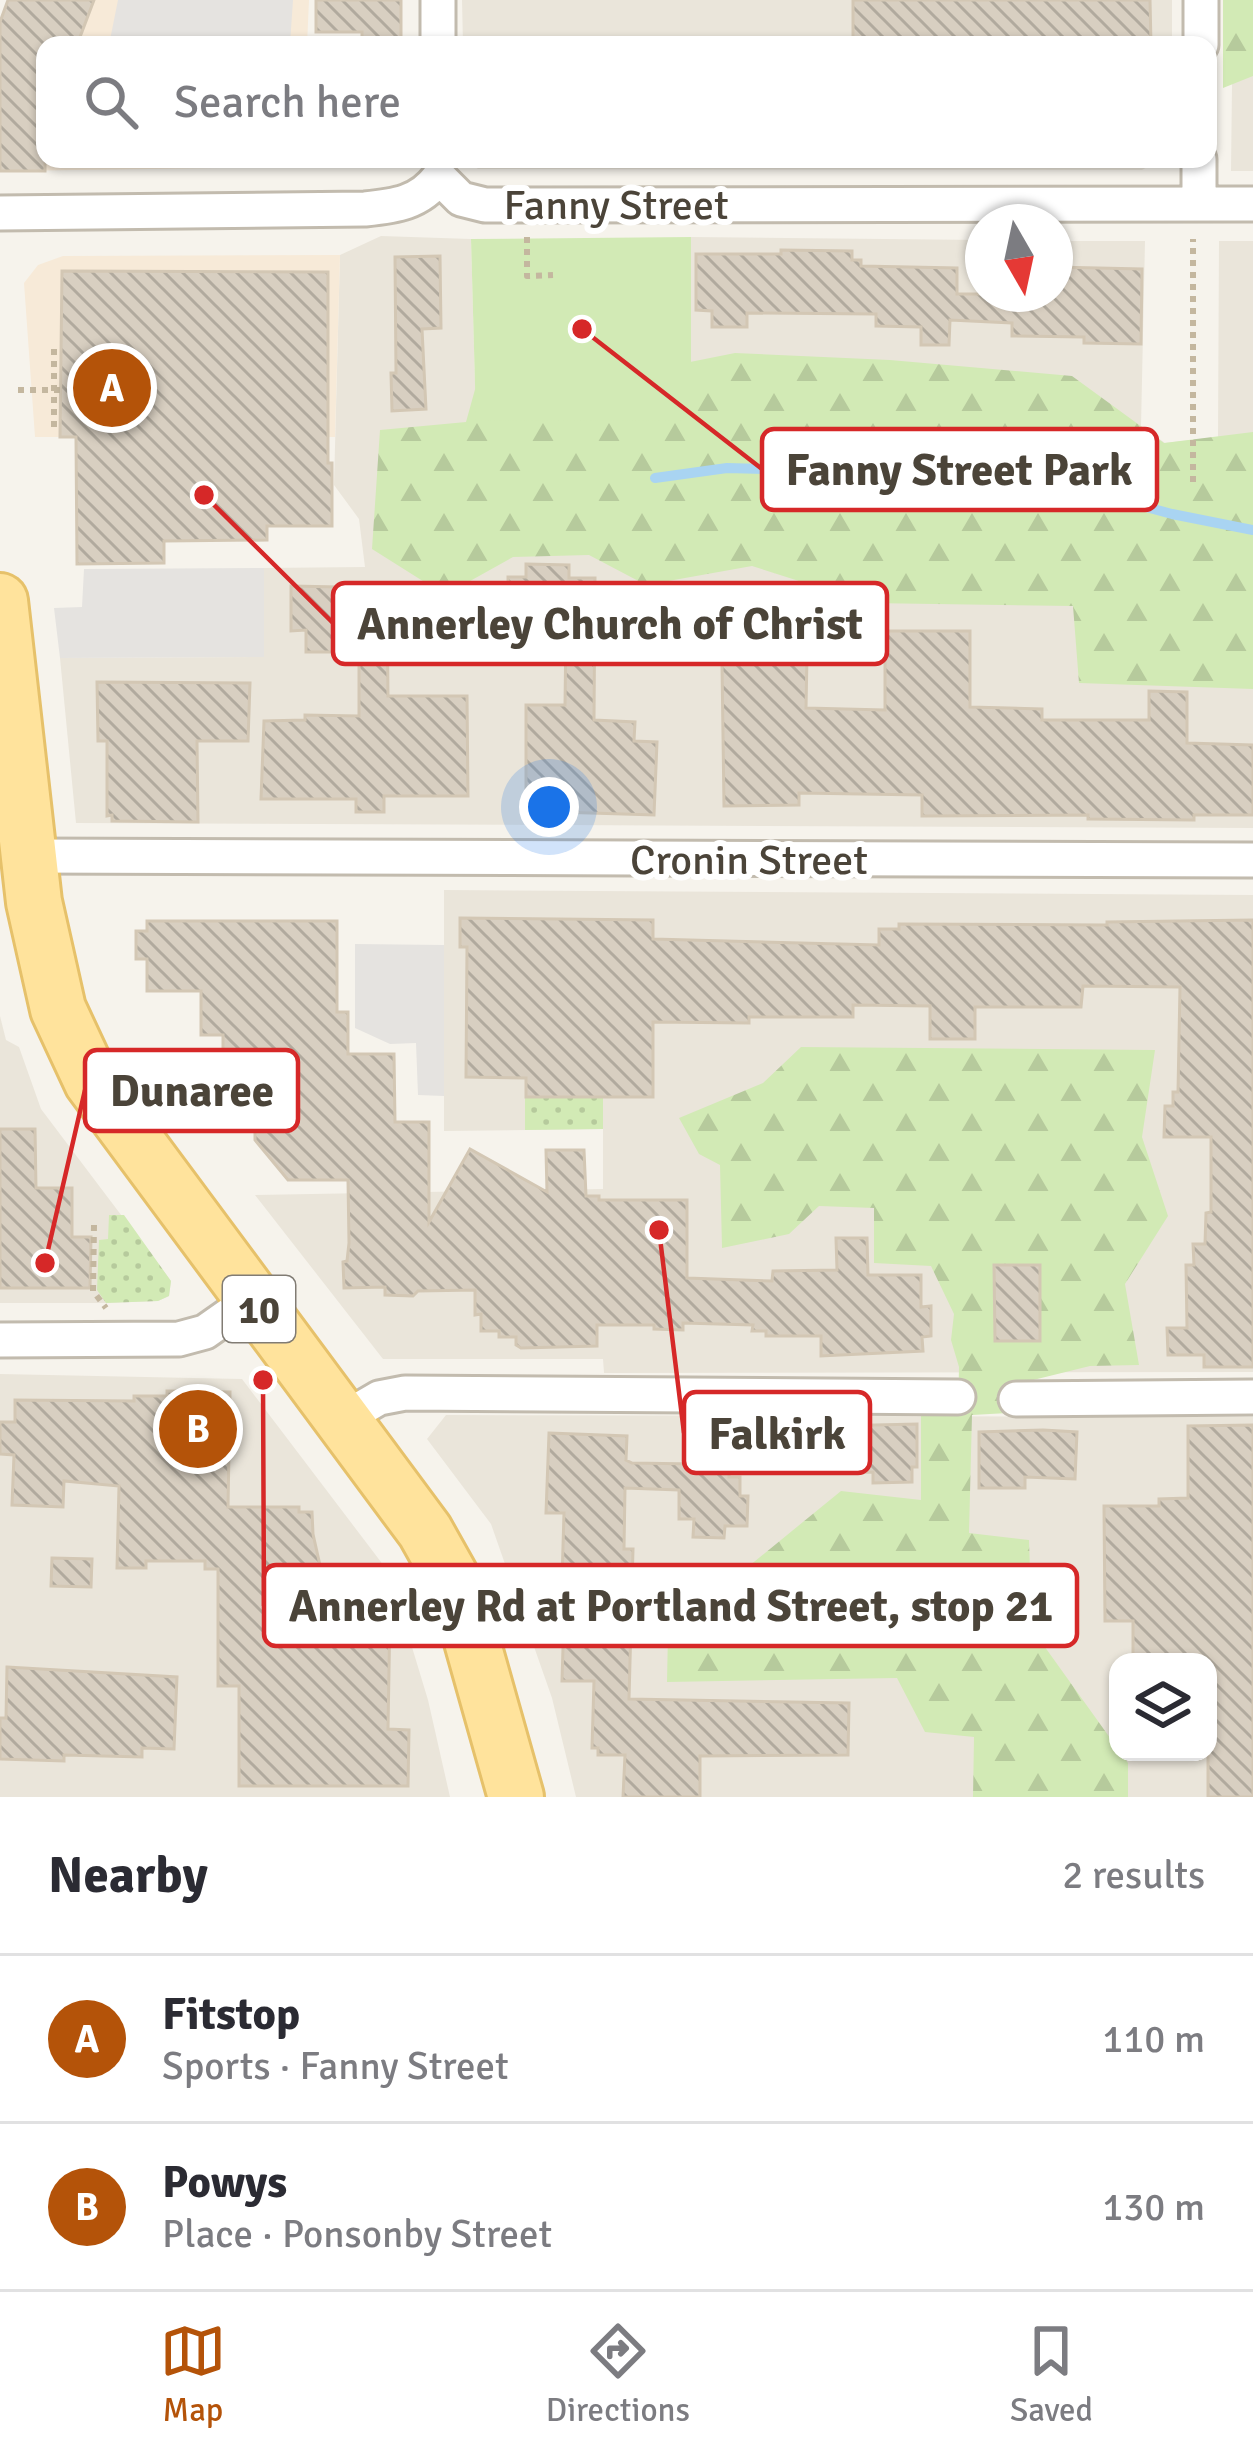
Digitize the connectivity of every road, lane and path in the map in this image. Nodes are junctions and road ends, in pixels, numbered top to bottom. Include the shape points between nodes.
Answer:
1 (438, 0) edge
2 (1202, 0) edge
3 (438, 36) edge
4 (1201, 36) edge
5 (439, 168) edge
6 (1199, 168) edge
7 (1253, 204) edge
8 (0, 213) edge
9 (1196, 216) junction
10 (526, 227) dead end
11 (553, 275) dead end
12 (54, 344) dead end
13 (18, 390) dead end
14 (57, 390) junction
15 (54, 427) dead end
16 (1193, 482) dead end
17 (0, 601) edge
18 (29, 856) junction
19 (1253, 860) edge
20 (172, 1057) dead end
21 (135, 1082) dead end
22 (94, 1225) dead end
23 (252, 1299) junction
24 (108, 1311) dead end
25 (0, 1340) edge
26 (958, 1397) dead end
27 (1253, 1397) edge
28 (1016, 1399) dead end
29 (343, 1419) junction
30 (516, 1797) edge

1 - 3 street
2 - 4 street
5 - 8 street, Fanny Street via 411,201 365,209
5 - 9 street, Fanny Street via 471,203
6 - 9 street
7 - 9 street, Fanny Street
9 - 16 path
10 - 11 path via 527,276
12 - 14 path
13 - 14 path
14 - 15 path
17 - 18 main road, 10
18 - 19 street, Cronin Street
18 - 23 main road, 10 via 58,1009 92,1082
20 - 21 path
22 - 24 path via 93,1291
23 - 25 street via 179,1340
23 - 29 main road, 10
26 - 29 street via 405,1394 379,1398
27 - 28 street
29 - 30 main road, 10 via 457,1588

